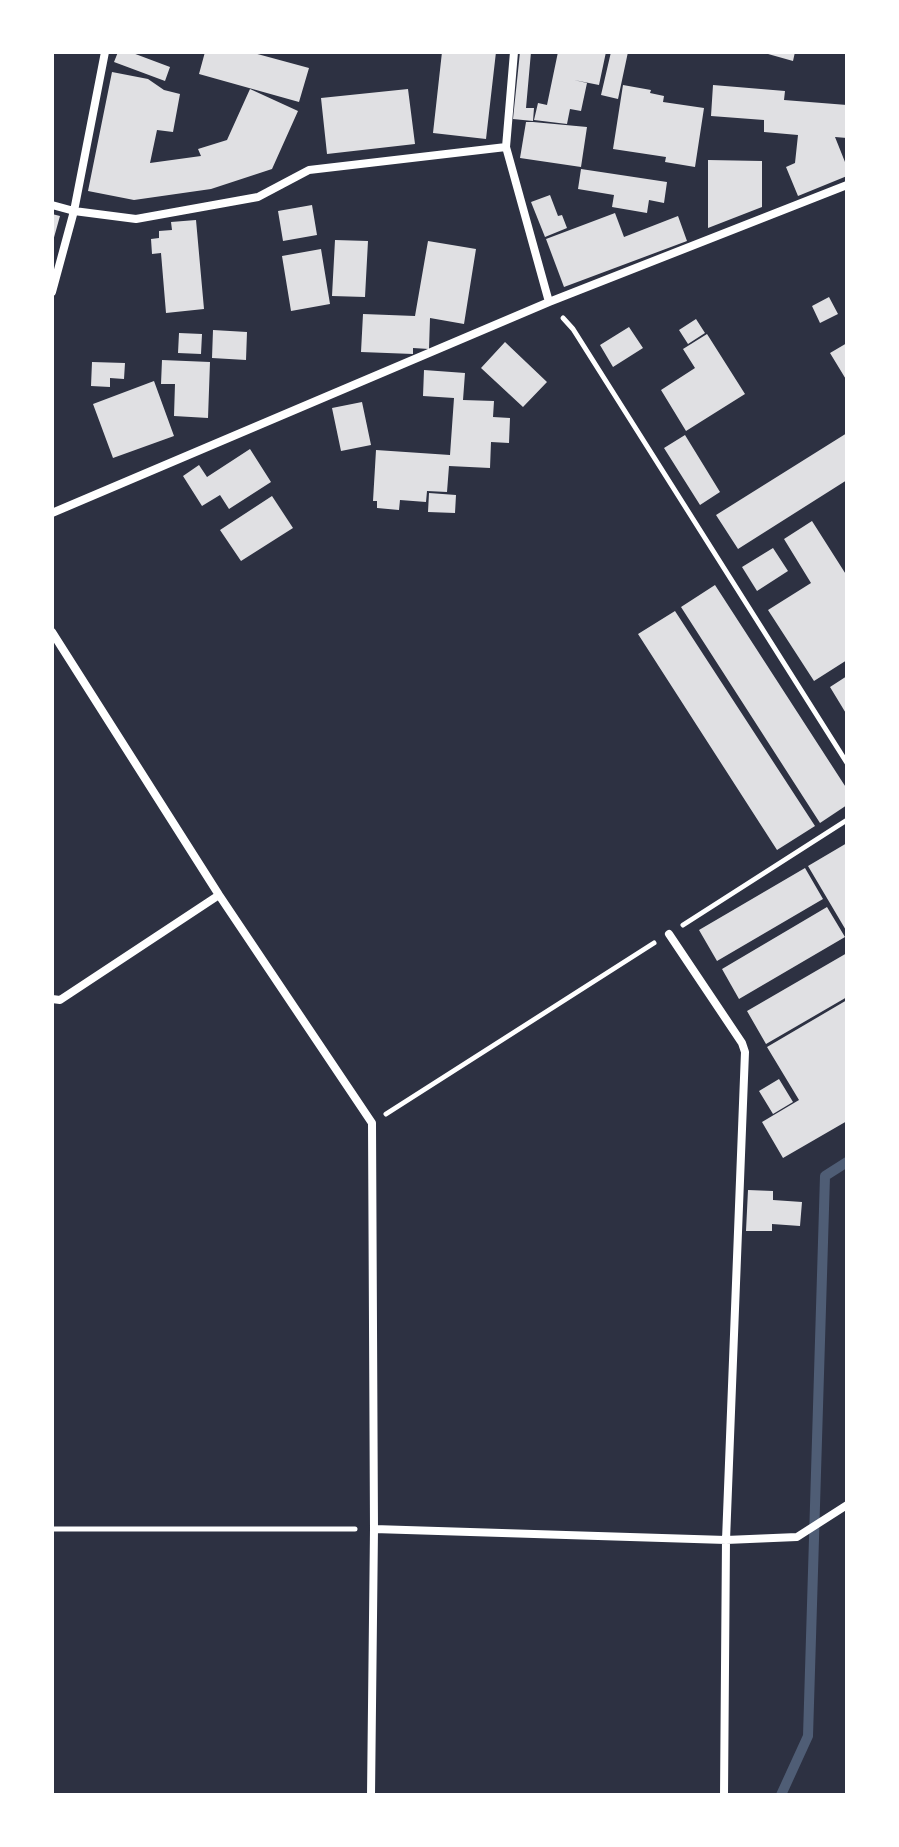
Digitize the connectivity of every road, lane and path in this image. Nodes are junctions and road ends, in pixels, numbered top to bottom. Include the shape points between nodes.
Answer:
1 (105, 52) edge
2 (514, 52) edge
3 (506, 147) junction
4 (847, 185) edge
5 (52, 205) edge
6 (74, 211) junction
7 (52, 292) edge
8 (549, 302) junction
9 (52, 513) edge
10 (52, 632) edge
11 (847, 763) edge
12 (847, 820) edge
13 (219, 895) junction
14 (669, 934) junction
15 (52, 999) edge
16 (372, 1123) junction
17 (847, 1505) edge
18 (52, 1529) edge
19 (374, 1529) junction
20 (726, 1540) junction
21 (371, 1795) edge
22 (724, 1795) edge

1 - 6 street
2 - 3 street
3 - 6 street via 309,170 258,197 136,219
3 - 8 street
4 - 8 street
5 - 6 street
6 - 7 street
8 - 9 street
8 - 11 path via 573,329
10 - 13 street
12 - 14 path
13 - 15 street via 60,1000
13 - 16 street
14 - 16 path
14 - 20 street via 745,1052
16 - 19 street
17 - 20 street via 797,1537
18 - 19 path
19 - 20 street
19 - 21 street
20 - 22 street

